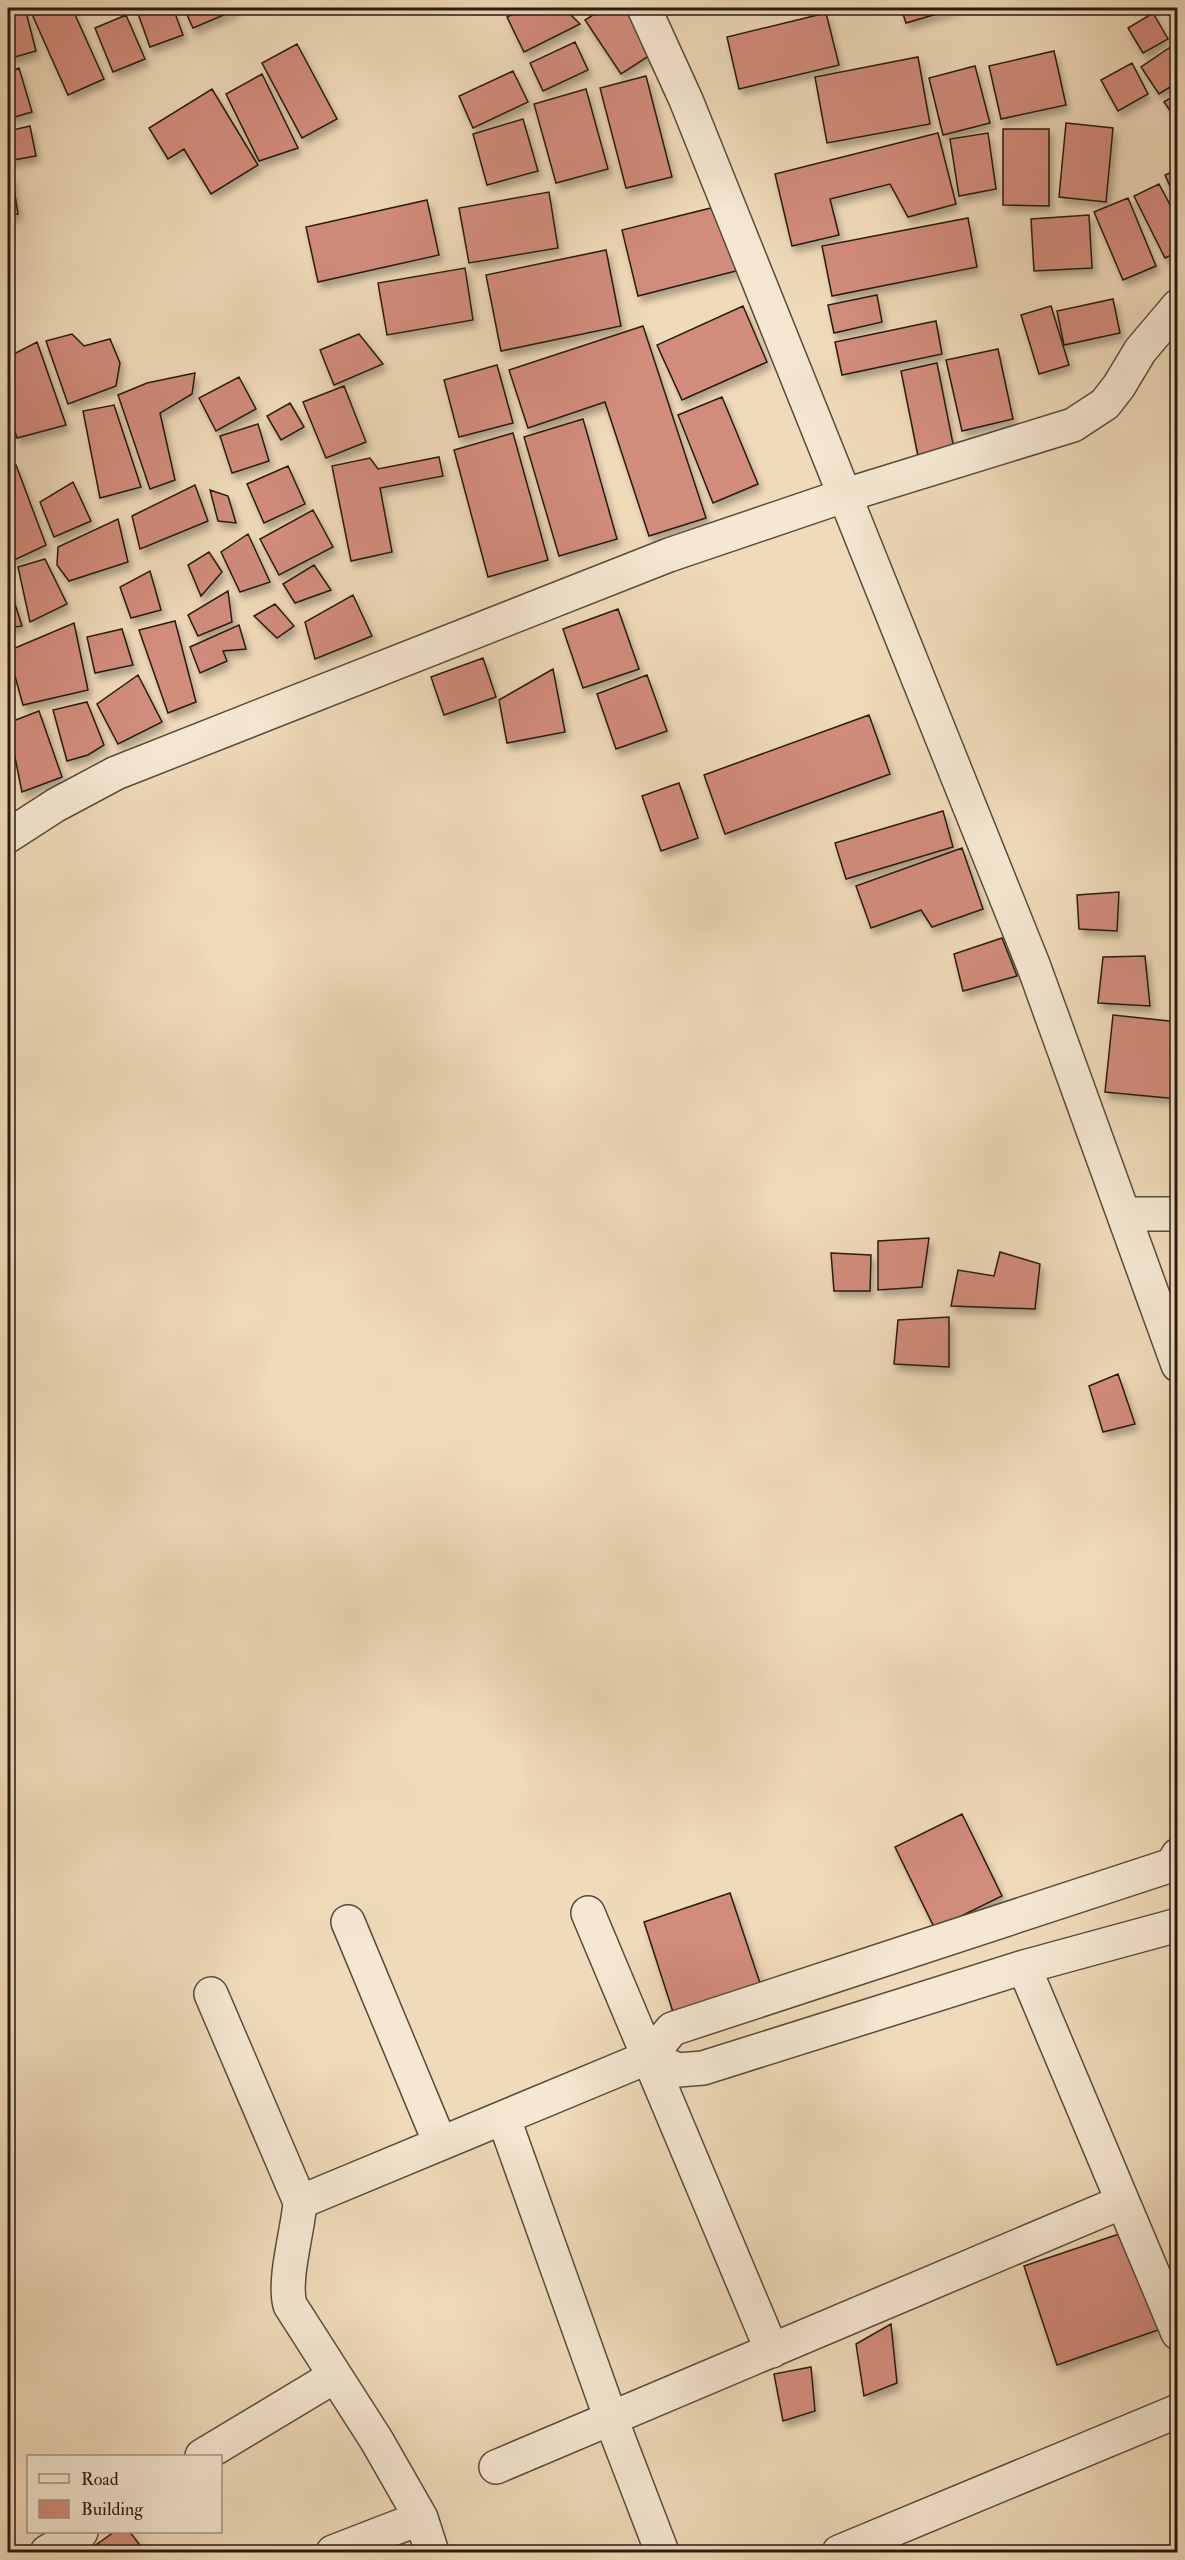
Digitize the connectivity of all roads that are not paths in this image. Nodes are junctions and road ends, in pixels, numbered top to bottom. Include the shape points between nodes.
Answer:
1 (644, 8) edge
2 (1178, 306) edge
3 (846, 495) junction
4 (8, 836) edge
5 (1124, 1214) junction
6 (1178, 1214) edge
7 (1178, 1365) edge
8 (1176, 1867) edge
9 (588, 1913) dead end
10 (348, 1922) dead end
11 (1178, 1925) edge
12 (1024, 1967) junction
13 (211, 1994) dead end
14 (649, 2057) junction
15 (504, 2119) junction
16 (440, 2143) junction
17 (1122, 2202) junction
18 (299, 2217) junction
19 (1178, 2333) edge
20 (772, 2351) junction
21 (335, 2376) junction
22 (1178, 2411) edge
23 (611, 2419) junction
24 (205, 2455) edge
25 (496, 2467) dead end
26 (421, 2518) junction
27 (79, 2533) edge
28 (47, 2553) edge
29 (333, 2553) edge
30 (432, 2553) edge
31 (662, 2553) edge
32 (839, 2553) edge

1 - 3 street via 686,100
2 - 3 street via 1140,351 1105,404 1090,416 1057,431
3 - 4 street via 669,555 116,773
3 - 5 street via 1034,967
5 - 6 street
5 - 7 street
8 - 14 street via 672,2029
9 - 14 street
10 - 16 street
11 - 12 street
12 - 14 street via 703,2068 678,2070
12 - 17 street
13 - 18 street
14 - 15 street
14 - 20 street
15 - 16 street
15 - 23 street
16 - 18 street
17 - 19 street
17 - 20 street
18 - 21 street via 287,2294
20 - 23 street
21 - 24 street
21 - 26 street
22 - 32 street
23 - 25 street
23 - 31 street
26 - 29 street
26 - 30 street
27 - 28 street

